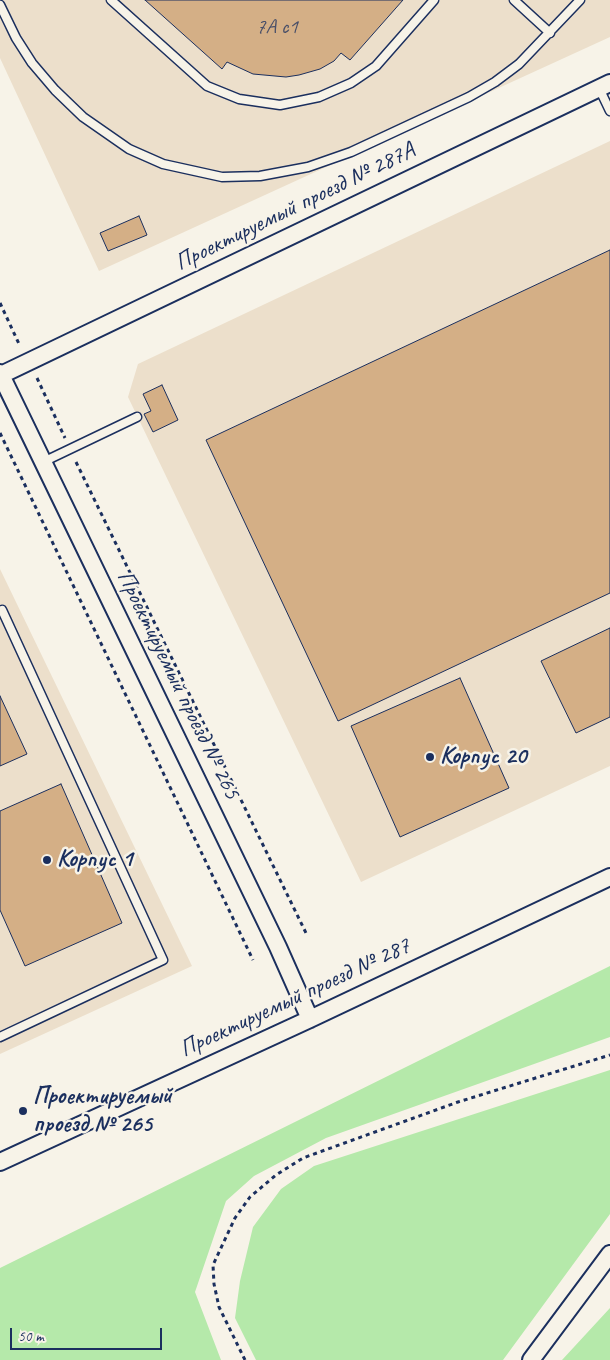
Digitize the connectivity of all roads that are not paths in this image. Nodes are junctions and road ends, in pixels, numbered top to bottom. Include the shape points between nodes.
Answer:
1 (111, 0) edge
2 (434, 0) edge
3 (514, 0) edge
4 (580, 0) edge
5 (0, 5) edge
6 (550, 33) junction
7 (604, 85) edge
8 (610, 111) edge
9 (0, 374) edge
10 (137, 417) dead end
11 (43, 462) junction
12 (2, 610) dead end
13 (610, 877) edge
14 (310, 1018) junction
15 (0, 1037) edge
16 (0, 1162) edge
17 (610, 1254) edge
18 (531, 1360) edge

1 - 2 lane via 207,86 239,99 280,105 319,97 352,83 376,66
3 - 6 lane
4 - 6 lane
5 - 6 lane via 32,63 83,117 129,148 163,164 222,177 260,176 298,169 352,152 495,82 519,64
7 - 8 lane
7 - 9 street, Проектируемый проезд № 287А
9 - 11 street, Проектируемый проезд № 265
10 - 11 lane
11 - 14 street, Проектируемый проезд № 265
12 - 15 lane via 163,960
13 - 14 street, Проектируемый проезд № 287
14 - 16 street, Проектируемый проезд № 287
17 - 18 street

